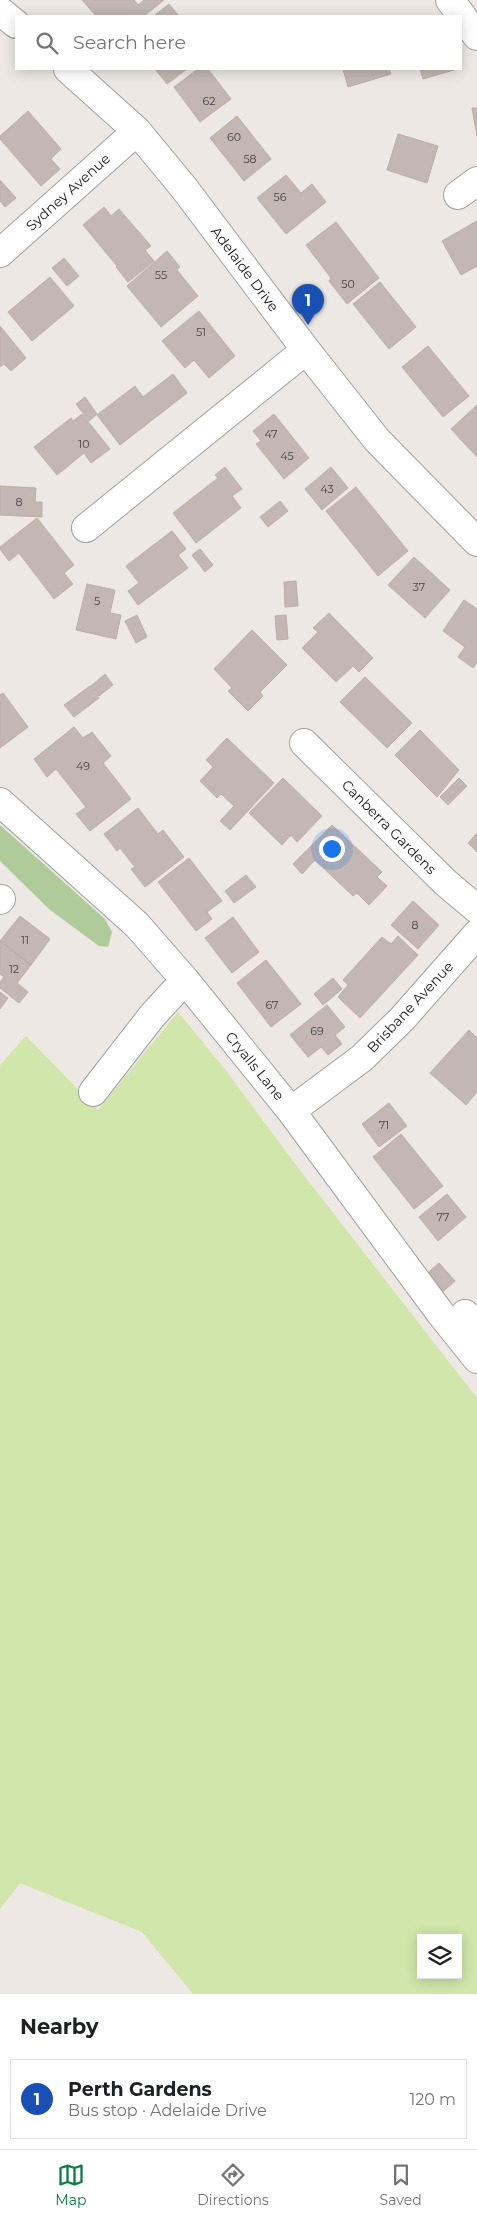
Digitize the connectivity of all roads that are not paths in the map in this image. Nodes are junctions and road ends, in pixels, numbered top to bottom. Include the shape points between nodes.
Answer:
1 (0, 11) edge
2 (462, 22) edge
3 (15, 23) edge
4 (477, 36) edge
5 (69, 70) edge
6 (137, 131) junction
7 (0, 252) edge
8 (306, 350) junction
9 (86, 528) dead end
10 (477, 542) edge
11 (304, 743) dead end
12 (0, 802) edge
13 (477, 909) edge
14 (477, 934) edge
15 (185, 980) junction
16 (93, 1092) dead end
17 (291, 1111) junction
18 (477, 1359) edge

1 - 3 street
2 - 4 street
5 - 6 street, Adelaide Drive
6 - 7 street, Sydney Avenue
6 - 8 street, Adelaide Drive
8 - 9 street
8 - 10 street, Adelaide Drive via 377,440
11 - 13 street, Canberra Gardens via 446,883
12 - 15 street, Cryalls Lane via 137,925
14 - 17 street, Brisbane Avenue via 402,1019 362,1058
15 - 16 street via 152,1016
15 - 17 street, Cryalls Lane
17 - 18 street, Cryalls Lane

